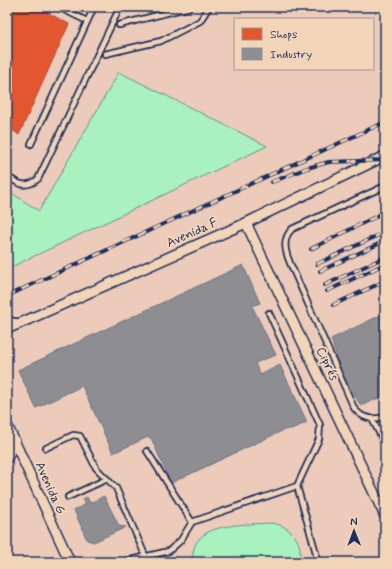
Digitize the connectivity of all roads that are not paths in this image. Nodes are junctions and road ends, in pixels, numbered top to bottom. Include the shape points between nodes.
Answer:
1 (58, 7) edge
2 (94, 7) edge
3 (120, 7) edge
4 (190, 7) edge
5 (209, 7) edge
6 (87, 21) junction
7 (119, 25) dead end
8 (105, 54) dead end
9 (31, 144) dead end
10 (385, 156) edge
11 (7, 176) edge
12 (385, 186) edge
13 (246, 223) junction
14 (269, 313) dead end
15 (7, 320) edge
16 (24, 322) junction
17 (7, 330) edge
18 (385, 417) edge
19 (372, 419) junction
20 (7, 425) edge
21 (15, 441) junction
22 (385, 444) edge
23 (46, 448) dead end
24 (146, 451) dead end
25 (7, 458) edge
26 (107, 479) junction
27 (298, 486) junction
28 (68, 497) dead end
29 (385, 516) edge
30 (192, 522) junction
31 (147, 559) edge
32 (70, 562) edge
33 (122, 562) edge
34 (316, 562) edge

1 - 6 lane
2 - 6 lane
3 - 11 lane via 38,179 32,184 20,185
4 - 7 lane
5 - 8 lane via 200,21 161,41
6 - 9 lane
10 - 13 street, Avenida F
12 - 19 lane via 292,229 285,239 290,263 354,408 358,414
13 - 16 street, Avenida F
13 - 29 street, Ciprés
14 - 27 lane via 320,425 319,439
15 - 16 lane
16 - 17 street, Avenida F
18 - 19 lane
19 - 22 lane
20 - 21 street, Avenida G
21 - 25 street
21 - 32 street, Avenida G
23 - 26 lane via 72,435 80,436 93,463
24 - 30 lane
26 - 28 lane
26 - 31 lane via 116,488
27 - 30 lane
27 - 34 lane via 316,553
30 - 31 lane via 175,547
31 - 33 lane

